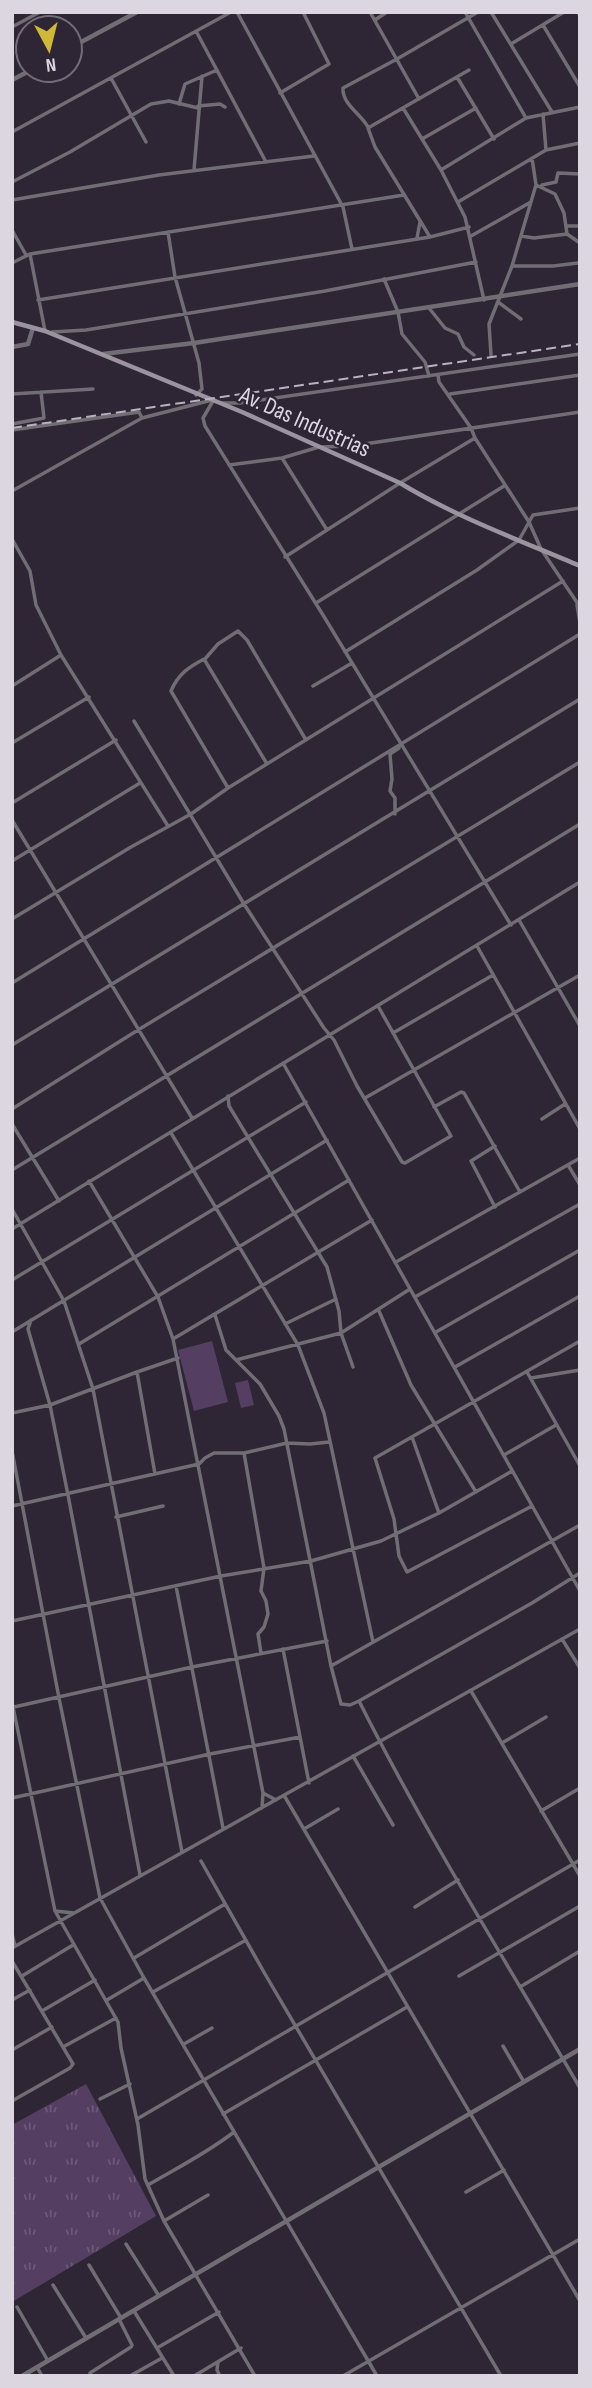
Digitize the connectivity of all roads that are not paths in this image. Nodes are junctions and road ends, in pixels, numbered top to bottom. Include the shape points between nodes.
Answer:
1 (40, 12) edge
2 (137, 12) edge
3 (230, 12) edge
4 (237, 12) edge
5 (303, 12) edge
6 (370, 12) edge
7 (387, 12) edge
8 (465, 12) edge
9 (478, 12) edge
10 (491, 12) edge
11 (564, 12) edge
12 (468, 18) junction
13 (374, 20) junction
14 (543, 24) junction
15 (12, 27) edge
16 (196, 31) junction
17 (84, 40) edge
18 (511, 44) junction
19 (397, 59) junction
20 (217, 70) junction
21 (469, 70) dead end
22 (202, 76) junction
23 (457, 77) junction
24 (111, 78) junction
25 (580, 87) edge
26 (280, 93) junction
27 (419, 99) junction
28 (179, 104) junction
29 (198, 107) junction
30 (225, 107) dead end
31 (403, 107) junction
32 (580, 107) edge
33 (476, 108) junction
34 (552, 113) junction
35 (543, 114) junction
36 (133, 116) junction
37 (526, 118) junction
38 (369, 127) junction
39 (12, 132) edge
40 (422, 139) junction
41 (494, 139) junction
42 (146, 142) dead end
43 (580, 144) edge
44 (546, 150) junction
45 (314, 156) junction
46 (532, 158) junction
47 (266, 162) junction
48 (194, 170) junction
49 (441, 170) junction
50 (580, 174) edge
51 (12, 182) edge
52 (553, 183) junction
53 (538, 186) junction
54 (555, 194) junction
55 (404, 195) junction
56 (12, 200) edge
57 (458, 202) junction
58 (531, 202) junction
59 (341, 204) junction
60 (420, 220) junction
61 (566, 226) junction
62 (580, 226) edge
63 (468, 227) junction
64 (12, 230) edge
65 (168, 232) junction
66 (567, 233) junction
67 (471, 236) junction
68 (521, 236) junction
69 (430, 237) junction
70 (417, 239) junction
71 (580, 243) edge
72 (352, 248) junction
73 (28, 255) junction
74 (476, 262) junction
75 (12, 263) edge
76 (578, 263) edge
77 (512, 267) junction
78 (175, 277) junction
79 (384, 279) junction
80 (580, 284) edge
81 (38, 300) junction
82 (484, 300) junction
83 (499, 300) junction
84 (428, 307) junction
85 (398, 312) junction
86 (184, 313) junction
87 (521, 319) dead end
88 (12, 321) edge
89 (33, 328) junction
90 (47, 332) junction
91 (194, 343) junction
92 (12, 347) edge
93 (100, 353) junction
94 (580, 354) edge
95 (474, 355) dead end
96 (491, 355) dead end
97 (438, 374) junction
98 (580, 375) edge
99 (429, 376) junction
100 (93, 388) dead end
101 (41, 392) junction
102 (12, 394) edge
103 (449, 394) junction
104 (196, 395) junction
105 (214, 401) junction
106 (580, 412) edge
107 (142, 418) junction
108 (12, 424) edge
109 (471, 428) junction
110 (12, 430) edge
111 (475, 438) junction
112 (319, 447) junction
113 (282, 458) junction
114 (229, 465) junction
115 (400, 483) junction
116 (505, 486) junction
117 (12, 491) edge
118 (580, 508) edge
119 (460, 514) junction
120 (528, 522) junction
121 (327, 530) junction
122 (12, 539) edge
123 (519, 540) junction
124 (541, 549) junction
125 (285, 556) junction
126 (580, 566) edge
127 (564, 582) junction
128 (316, 603) junction
129 (578, 605) edge
130 (580, 623) edge
131 (580, 634) edge
132 (345, 652) junction
133 (61, 655) junction
134 (204, 659) junction
135 (352, 663) junction
136 (12, 685) edge
137 (313, 686) dead end
138 (89, 697) junction
139 (580, 699) edge
140 (374, 700) junction
141 (134, 721) dead end
142 (116, 740) junction
143 (306, 740) junction
144 (12, 743) edge
145 (400, 745) junction
146 (580, 762) edge
147 (267, 764) junction
148 (140, 783) junction
149 (228, 788) junction
150 (430, 791) junction
151 (12, 803) edge
152 (191, 814) junction
153 (395, 814) junction
154 (12, 820) edge
155 (580, 824) edge
156 (167, 826) junction
157 (457, 836) junction
158 (30, 850) junction
159 (217, 858) junction
160 (12, 861) edge
161 (580, 882) edge
162 (485, 883) junction
163 (58, 892) junction
164 (244, 904) junction
165 (12, 919) edge
166 (519, 920) junction
167 (511, 925) junction
168 (85, 938) junction
169 (477, 946) junction
170 (273, 948) junction
171 (493, 975) junction
172 (580, 975) edge
173 (12, 983) edge
174 (111, 985) junction
175 (558, 988) junction
176 (302, 994) junction
177 (378, 1006) junction
178 (514, 1012) junction
179 (580, 1026) edge
180 (138, 1030) junction
181 (393, 1033) junction
182 (329, 1034) junction
183 (12, 1045) edge
184 (283, 1063) junction
185 (414, 1070) junction
186 (166, 1076) junction
187 (228, 1096) junction
188 (365, 1098) junction
189 (221, 1100) junction
190 (306, 1102) junction
191 (565, 1104) junction
192 (229, 1106) junction
193 (434, 1107) junction
194 (12, 1110) edge
195 (192, 1118) junction
196 (542, 1119) dead end
197 (12, 1124) edge
198 (580, 1129) edge
199 (171, 1132) junction
200 (248, 1137) junction
201 (327, 1140) junction
202 (495, 1146) junction
203 (580, 1158) edge
204 (34, 1159) junction
205 (568, 1165) junction
206 (12, 1170) edge
207 (194, 1170) junction
208 (271, 1176) junction
209 (349, 1180) junction
210 (89, 1181) junction
211 (580, 1185) edge
212 (520, 1192) junction
213 (60, 1202) junction
214 (580, 1204) edge
215 (495, 1207) junction
216 (12, 1209) edge
217 (216, 1209) junction
218 (294, 1213) junction
219 (15, 1217) edge
220 (112, 1219) junction
221 (372, 1220) junction
222 (21, 1223) junction
223 (12, 1229) edge
224 (239, 1247) junction
225 (580, 1250) edge
226 (318, 1253) junction
227 (137, 1258) junction
228 (43, 1262) junction
229 (395, 1262) junction
230 (12, 1280) edge
231 (263, 1287) junction
232 (410, 1289) junction
233 (580, 1296) edge
234 (158, 1297) junction
235 (415, 1297) junction
236 (336, 1299) junction
237 (64, 1301) junction
238 (379, 1311) junction
239 (215, 1315) junction
240 (31, 1320) junction
241 (285, 1324) junction
242 (20, 1326) junction
243 (28, 1329) junction
244 (12, 1332) edge
245 (435, 1332) junction
246 (341, 1333) junction
247 (173, 1339) junction
248 (580, 1341) edge
249 (79, 1344) junction
250 (298, 1345) junction
251 (178, 1358) junction
252 (235, 1360) junction
253 (353, 1367) dead end
254 (455, 1367) junction
255 (580, 1370) edge
256 (136, 1371) junction
257 (527, 1372) junction
258 (531, 1378) junction
259 (93, 1389) junction
260 (475, 1402) junction
261 (50, 1405) junction
262 (12, 1413) edge
263 (436, 1424) junction
264 (556, 1425) junction
265 (412, 1437) junction
266 (330, 1442) junction
267 (287, 1443) junction
268 (12, 1451) edge
269 (244, 1453) junction
270 (504, 1455) junction
271 (199, 1464) junction
272 (580, 1466) edge
273 (513, 1471) junction
274 (155, 1474) junction
275 (111, 1485) junction
276 (476, 1492) junction
277 (68, 1495) junction
278 (23, 1504) junction
279 (12, 1506) edge
280 (533, 1506) junction
281 (163, 1507) dead end
282 (439, 1513) junction
283 (116, 1517) junction
284 (580, 1525) edge
285 (396, 1534) junction
286 (552, 1541) junction
287 (354, 1549) junction
288 (311, 1560) junction
289 (264, 1568) junction
290 (580, 1573) edge
291 (221, 1576) junction
292 (573, 1577) junction
293 (176, 1586) junction
294 (580, 1591) edge
295 (132, 1596) junction
296 (88, 1604) junction
297 (44, 1613) junction
298 (12, 1621) edge
299 (580, 1629) edge
300 (562, 1639) junction
301 (327, 1641) junction
302 (373, 1642) junction
303 (283, 1649) junction
304 (261, 1653) junction
305 (235, 1658) junction
306 (331, 1666) junction
307 (192, 1667) junction
308 (580, 1668) edge
309 (148, 1677) junction
310 (103, 1688) junction
311 (471, 1690) junction
312 (59, 1698) junction
313 (359, 1701) junction
314 (12, 1702) edge
315 (13, 1707) edge
316 (546, 1717) dead end
317 (300, 1737) junction
318 (379, 1742) junction
319 (502, 1743) junction
320 (253, 1745) junction
321 (210, 1754) junction
322 (353, 1756) junction
323 (166, 1765) junction
324 (122, 1774) junction
325 (309, 1783) junction
326 (77, 1785) junction
327 (580, 1788) edge
328 (263, 1793) junction
329 (30, 1794) junction
330 (285, 1797) junction
331 (12, 1798) edge
332 (276, 1801) junction
333 (262, 1808) junction
334 (338, 1809) dead end
335 (541, 1811) junction
336 (393, 1825) dead end
337 (223, 1828) junction
338 (304, 1829) junction
339 (182, 1852) junction
340 (580, 1860) edge
341 (201, 1861) dead end
342 (573, 1864) junction
343 (140, 1875) junction
344 (580, 1876) edge
345 (458, 1880) junction
346 (100, 1898) junction
347 (225, 1904) junction
348 (580, 1906) edge
349 (415, 1907) dead end
350 (55, 1911) junction
351 (74, 1913) junction
352 (481, 1918) junction
353 (61, 1920) junction
354 (12, 1934) edge
355 (246, 1940) junction
356 (73, 1945) junction
357 (13, 1947) edge
358 (580, 1951) edge
359 (500, 1952) junction
360 (133, 1958) junction
361 (12, 1961) edge
362 (388, 1973) junction
363 (22, 1976) junction
364 (459, 1976) dead end
365 (144, 1978) junction
366 (94, 1980) junction
367 (520, 1987) junction
368 (30, 1990) junction
369 (153, 1992) junction
370 (12, 2000) edge
371 (106, 2001) junction
372 (407, 2007) junction
373 (42, 2011) junction
374 (116, 2018) junction
375 (295, 2026) junction
376 (52, 2027) junction
377 (212, 2028) dead end
378 (184, 2045) junction
379 (503, 2046) dead end
380 (63, 2047) junction
381 (580, 2049) edge
382 (12, 2050) edge
383 (563, 2059) junction
384 (316, 2061) junction
385 (203, 2080) junction
386 (524, 2082) junction
387 (130, 2084) junction
388 (580, 2088) edge
389 (100, 2099) dead end
390 (12, 2101) edge
391 (223, 2113) junction
392 (471, 2113) junction
393 (137, 2119) junction
394 (234, 2132) junction
395 (378, 2166) junction
396 (504, 2170) junction
397 (148, 2185) junction
398 (466, 2192) dead end
399 (208, 2195) dead end
400 (288, 2220) junction
401 (164, 2221) junction
402 (580, 2239) edge
403 (126, 2244) dead end
404 (552, 2255) junction
405 (89, 2265) dead end
406 (195, 2274) junction
407 (53, 2285) dead end
408 (159, 2296) junction
409 (580, 2301) edge
410 (17, 2307) dead end
411 (461, 2308) junction
412 (134, 2311) junction
413 (219, 2312) junction
414 (120, 2319) junction
415 (86, 2338) junction
416 (156, 2348) junction
417 (241, 2348) junction
418 (162, 2358) junction
419 (47, 2361) junction
420 (368, 2361) junction
421 (218, 2362) junction
422 (37, 2367) junction
423 (22, 2376) edge
424 (42, 2376) edge
425 (89, 2376) edge
426 (130, 2376) edge
427 (174, 2376) edge
428 (194, 2376) edge
429 (220, 2376) edge
430 (255, 2376) edge
431 (343, 2376) edge
432 (377, 2376) edge
433 (500, 2376) edge

1 - 15 street
2 - 17 street
3 - 16 street
4 - 26 street
5 - 26 street via 330,64
6 - 13 street
7 - 13 street
8 - 12 street
9 - 12 street
10 - 18 street
11 - 14 street
12 - 19 street
12 - 37 street
13 - 19 street
14 - 18 street
14 - 25 street
16 - 20 street
16 - 24 street
18 - 34 street
19 - 27 street
19 - 38 street via 342,89 351,108
20 - 22 street
20 - 47 street
21 - 23 street
22 - 28 street via 184,86
22 - 29 street
23 - 27 street
23 - 33 street
24 - 36 street
24 - 39 street
26 - 45 street
27 - 31 street
28 - 29 street
28 - 36 street via 156,102
29 - 30 street
29 - 48 street
31 - 38 street
31 - 40 street
32 - 34 street
33 - 40 street
33 - 41 street
34 - 35 street
35 - 37 street
35 - 44 street
36 - 42 street
36 - 51 street
37 - 41 street
38 - 55 street
40 - 49 street
41 - 49 street
43 - 44 street
44 - 46 street
45 - 47 street
45 - 59 street
46 - 53 street
46 - 57 street
47 - 48 street
48 - 56 street
49 - 57 street
50 - 52 street via 558,173
52 - 53 street
52 - 54 street
53 - 54 street
53 - 58 street
54 - 61 street
55 - 59 street
55 - 60 street
57 - 63 street
58 - 67 street
58 - 68 street
59 - 65 street
59 - 72 street
60 - 69 street
60 - 70 street
61 - 62 street
61 - 66 street
63 - 67 street
63 - 69 street
64 - 73 street
65 - 73 street
65 - 78 street
66 - 68 street
66 - 71 street
67 - 74 street
68 - 77 street
69 - 70 street
70 - 72 street
72 - 78 street
73 - 75 street
73 - 81 street
74 - 79 street
74 - 82 street
76 - 77 street
77 - 83 street
78 - 81 street
78 - 86 street
79 - 85 street
79 - 86 street
80 - 83 street
81 - 90 street
82 - 83 street
82 - 84 street
83 - 87 street
83 - 96 street via 488,330
84 - 85 street
84 - 95 street
85 - 91 street
85 - 99 street via 402,334 425,362
86 - 90 street
86 - 91 street
88 - 89 main road, Av. Das Industrias
89 - 90 main road, Av. Das Industrias
89 - 92 street via 28,344
90 - 93 main road, Av. Das Industrias
91 - 93 street
91 - 104 street via 202,381
93 - 104 main road, Av. Das Industrias
94 - 97 street
97 - 99 street
97 - 103 street
98 - 103 street
99 - 105 street via 240,403
100 - 101 street
101 - 102 street
101 - 108 street via 44,418
103 - 109 street
104 - 105 main road, Av. Das Industrias
105 - 107 street
105 - 112 main road, Av. Das Industrias
105 - 114 street via 203,418
106 - 109 street
107 - 110 street via 139,412
107 - 117 street
109 - 111 street
109 - 112 street
111 - 115 street
111 - 116 street
112 - 113 street
112 - 115 main road, Av. Das Industrias
113 - 114 street
113 - 121 street
114 - 125 street
115 - 119 main road, Av. Das Industrias
115 - 121 street
116 - 119 street
116 - 120 street
118 - 120 street via 535,514
119 - 123 main road, Av. Das Industrias
119 - 128 street
120 - 123 street
120 - 124 street
121 - 125 street
122 - 133 street via 30,571 36,605
123 - 124 main road, Av. Das Industrias
123 - 132 street
124 - 126 main road, Av. Das Industrias
124 - 127 street
125 - 128 street
127 - 129 street
127 - 140 street
128 - 132 street
129 - 130 street
131 - 145 street
132 - 135 street
133 - 136 street
133 - 138 street
134 - 143 street via 238,631
134 - 147 street
134 - 149 street via 183,671 172,691
135 - 137 street
135 - 140 street
138 - 142 street
138 - 144 street
139 - 150 street
140 - 143 street
140 - 145 street
141 - 152 street
142 - 148 street
142 - 151 street
143 - 147 street
145 - 150 street
145 - 153 street via 390,754
145 - 159 street
146 - 157 street
147 - 149 street
148 - 156 street
148 - 158 street
149 - 152 street
150 - 153 street
150 - 157 street
152 - 156 street
152 - 159 street
153 - 164 street
154 - 158 street
155 - 162 street
156 - 163 street
157 - 162 street
157 - 170 street
158 - 160 street
158 - 163 street
159 - 164 street
159 - 168 street
161 - 166 street
162 - 167 street
162 - 176 street
163 - 165 street
163 - 168 street
164 - 170 street
164 - 174 street
166 - 167 street
166 - 175 street
167 - 169 street
168 - 173 street
168 - 174 street
169 - 171 street
169 - 177 street
170 - 176 street
170 - 180 street
171 - 178 street
171 - 181 street
172 - 175 street
174 - 180 street
174 - 183 street
175 - 178 street
175 - 179 street
176 - 182 street
176 - 186 street
177 - 181 street
177 - 182 street
178 - 185 street
178 - 191 street
180 - 186 street
180 - 194 street
181 - 185 street
182 - 184 street
182 - 188 street
184 - 187 street
184 - 190 street
185 - 188 street
185 - 193 street
186 - 195 street
186 - 204 street
187 - 189 street
187 - 192 street
188 - 193 street via 404,1163 451,1137
189 - 192 street
189 - 195 street
190 - 200 street
190 - 201 street
191 - 196 street
191 - 198 street
192 - 200 street
193 - 202 street via 464,1093
195 - 199 street
197 - 204 street
199 - 207 street
199 - 210 street
200 - 207 street
200 - 208 street
201 - 208 street
201 - 209 street
202 - 212 street
202 - 215 street via 471,1161
203 - 205 street
204 - 206 street
204 - 213 street
205 - 211 street
205 - 212 street
207 - 217 street
207 - 220 street
208 - 217 street
208 - 218 street
209 - 218 street
209 - 221 street
210 - 213 street
210 - 220 street
212 - 215 street
213 - 222 street
214 - 235 street
215 - 229 street
216 - 219 street
217 - 224 street
217 - 227 street
218 - 224 street
218 - 226 street
219 - 222 street
220 - 227 street
220 - 228 street
221 - 226 street
221 - 229 street
222 - 223 street
222 - 228 street
224 - 231 street
224 - 234 street
225 - 245 street
226 - 231 street
226 - 236 street via 327,1266
227 - 234 street
227 - 237 street
228 - 230 street
228 - 237 street
229 - 232 street
231 - 239 street
231 - 241 street
232 - 235 street
232 - 238 street
233 - 254 street
234 - 247 street
234 - 249 street
235 - 245 street
236 - 241 street
236 - 246 street
237 - 240 street
237 - 249 street
238 - 246 street
238 - 263 street via 407,1377
239 - 247 street
239 - 252 street via 223,1345
240 - 242 street
240 - 243 street
241 - 250 street
242 - 243 street
242 - 244 street
243 - 261 street
245 - 254 street
246 - 250 street
246 - 253 street
247 - 251 street
248 - 257 street
249 - 259 street
250 - 252 street
250 - 266 street
251 - 256 street
251 - 271 street
252 - 267 street via 260,1384 279,1416
254 - 260 street
255 - 258 street
256 - 259 street
256 - 274 street
257 - 258 street
257 - 260 street
258 - 264 street
259 - 261 street
259 - 275 street
260 - 263 street
260 - 270 street
261 - 262 street
261 - 277 street
263 - 265 street
263 - 276 street
264 - 270 street
264 - 272 street
265 - 282 street
265 - 285 street via 374,1458
266 - 267 street
266 - 287 street
267 - 269 street
267 - 288 street
268 - 278 street
269 - 271 street via 214,1453
269 - 289 street
270 - 273 street
271 - 274 street
271 - 291 street
273 - 276 street
273 - 280 street
274 - 275 street
275 - 277 street
275 - 283 street
276 - 282 street
277 - 278 street
277 - 296 street
278 - 279 street
278 - 297 street
280 - 285 street via 408,1572 399,1556
280 - 286 street
281 - 283 street
282 - 285 street
283 - 295 street
284 - 286 street
285 - 287 street
286 - 292 street
286 - 302 street
287 - 288 street
287 - 302 street
288 - 289 street
288 - 301 street
289 - 291 street
289 - 304 street via 261,1591 268,1614 258,1634
290 - 292 street
291 - 293 street
291 - 305 street
292 - 294 street
292 - 313 street
293 - 295 street
293 - 307 street
295 - 296 street
295 - 309 street
296 - 297 street
296 - 310 street
297 - 298 street
297 - 312 street
299 - 300 street
300 - 308 street
300 - 311 street
301 - 303 street
301 - 306 street
302 - 306 street
303 - 304 street
303 - 317 street
304 - 305 street
305 - 307 street
305 - 320 street
306 - 313 street via 340,1703 346,1706
307 - 309 street
307 - 321 street
309 - 310 street
309 - 323 street
310 - 312 street
310 - 324 street
311 - 318 street
311 - 319 street
312 - 315 street
312 - 326 street
313 - 318 street
314 - 315 street
315 - 329 street
316 - 319 street
317 - 320 street
317 - 325 street
318 - 322 street
318 - 345 street
319 - 335 street
320 - 321 street
320 - 328 street
321 - 323 street
321 - 337 street
322 - 325 street
322 - 336 street
323 - 324 street
323 - 339 street
324 - 326 street
324 - 343 street
325 - 330 street
326 - 329 street
326 - 346 street
327 - 335 street
328 - 332 street
328 - 333 street
329 - 331 street
329 - 350 street
330 - 332 street
330 - 338 street
332 - 333 street
333 - 337 street
334 - 338 street
335 - 342 street
337 - 339 street
338 - 362 street
339 - 343 street
340 - 342 street
341 - 347 street
342 - 344 street
342 - 352 street
343 - 346 street
345 - 349 street
345 - 352 street
346 - 351 street
346 - 360 street
347 - 355 street
347 - 360 street
348 - 359 street
350 - 351 street
350 - 353 street
351 - 353 street
352 - 359 street
352 - 362 street
353 - 356 street
353 - 357 street
354 - 357 street
355 - 369 street
355 - 375 street
356 - 363 street
356 - 366 street
358 - 367 street
359 - 364 street
359 - 367 street
360 - 365 street
361 - 363 street
362 - 372 street
362 - 375 street
363 - 368 street
365 - 369 street
365 - 371 street
366 - 371 street
366 - 373 street
367 - 383 street
368 - 370 street
368 - 373 street
369 - 378 street
371 - 374 street
372 - 384 street
372 - 392 street
373 - 376 street
374 - 380 street
374 - 387 street
375 - 384 street
375 - 385 street
376 - 380 street
376 - 382 street
377 - 378 street
378 - 385 street
379 - 386 street
380 - 390 street via 72,2066
381 - 383 street
383 - 386 street
383 - 388 street
384 - 391 street
384 - 395 street
385 - 391 street
385 - 393 street
386 - 392 street
387 - 389 street
387 - 393 street
391 - 394 street
392 - 395 street
392 - 396 street
393 - 397 street
394 - 397 street
394 - 400 street
395 - 400 street
395 - 411 street
396 - 398 street
396 - 404 street
397 - 401 street
399 - 401 street
400 - 406 street
400 - 420 street
401 - 406 street
402 - 404 street
403 - 408 street
404 - 409 street
404 - 411 street
405 - 414 street
406 - 408 street
406 - 413 street
407 - 415 street
408 - 412 street
410 - 419 street
411 - 420 street
411 - 433 street
412 - 414 street
412 - 416 street
413 - 416 street
413 - 417 street
414 - 415 street
414 - 425 street via 131,2347
415 - 419 street
416 - 418 street
417 - 421 street
417 - 430 street
418 - 426 street
418 - 427 street
419 - 422 street
420 - 431 street
420 - 432 street
421 - 428 street
421 - 429 street
422 - 423 street
422 - 424 street

